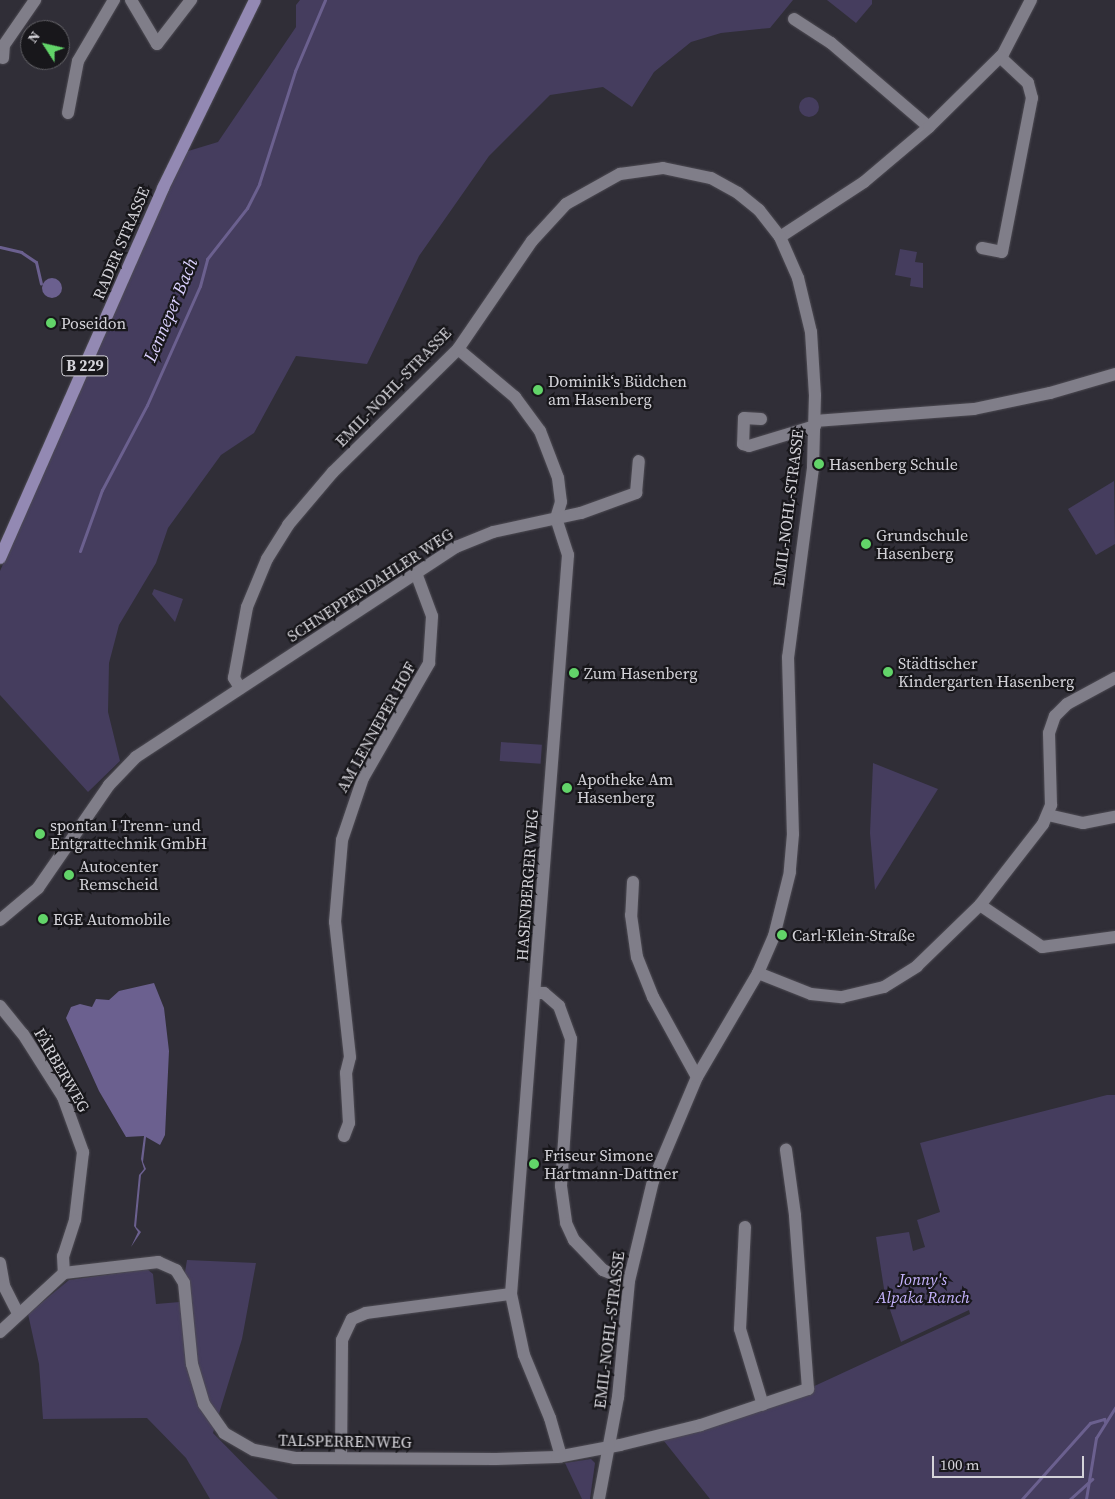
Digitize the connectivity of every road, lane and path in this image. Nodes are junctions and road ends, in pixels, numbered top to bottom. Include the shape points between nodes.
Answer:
1 (35, 0) edge
2 (114, 0) edge
3 (130, 0) edge
4 (191, 0) edge
5 (255, 0) edge
6 (1031, 0) edge
7 (794, 19) dead end
8 (1000, 57) junction
9 (3, 58) dead end
10 (68, 113) dead end
11 (929, 127) junction
12 (780, 237) junction
13 (982, 248) dead end
14 (458, 349) junction
15 (1115, 374) edge
16 (761, 419) dead end
17 (815, 424) junction
18 (639, 461) dead end
19 (556, 518) junction
20 (0, 558) edge
21 (416, 573) junction
22 (1115, 678) edge
23 (240, 688) junction
24 (1048, 815) junction
25 (1115, 817) edge
26 (632, 882) dead end
27 (980, 905) junction
28 (0, 920) edge
29 (1115, 937) edge
30 (758, 973) junction
31 (536, 993) junction
32 (0, 1006) edge
33 (697, 1076) junction
34 (344, 1136) dead end
35 (786, 1150) dead end
36 (745, 1227) dead end
37 (0, 1264) edge
38 (64, 1274) junction
39 (629, 1281) junction
40 (510, 1294) junction
41 (18, 1314) junction
42 (0, 1332) edge
43 (763, 1404) junction
44 (609, 1448) junction
45 (561, 1456) junction
46 (341, 1458) junction
47 (599, 1499) edge

1 - 9 street via 4,45
2 - 10 street via 78,61
3 - 4 street via 157,44
5 - 20 main road, RADER STRASSE / B 229 via 163,188
6 - 8 street
7 - 11 street via 831,42
8 - 11 street
8 - 13 street via 1028,84 1032,98 1002,252
11 - 12 street via 864,182
12 - 14 street, EMIL-NOHL-STRASSE via 751,203 711,178 663,168 620,174 581,193 554,215
12 - 17 street, EMIL-NOHL-STRASSE via 798,278 808,314
14 - 19 street, HASENBERGER WEG via 507,389 535,422 558,478 561,502
14 - 23 street, EMIL-NOHL-STRASSE via 333,472 300,508 276,543 255,584 241,626 234,678
15 - 17 street via 1050,393 974,408
16 - 17 street via 744,418 743,444 748,446
17 - 30 street, EMIL-NOHL-STRASSE via 788,657 790,866 780,923
18 - 19 street, SCHNEPPENDAHLER WEG via 636,493
19 - 21 street, SCHNEPPENDAHLER WEG via 478,537
19 - 31 street, HASENBERGER WEG via 568,555
21 - 23 street, SCHNEPPENDAHLER WEG
21 - 34 street, AM LENNEPER HOF via 432,616 429,663 363,778 342,840 335,922 350,1057 346,1073 349,1123
22 - 24 street via 1066,705 1052,722
23 - 28 street, SCHNEPPENDAHLER WEG via 118,773 38,888
24 - 25 street via 1083,824
24 - 27 street
26 - 33 street via 631,915 637,957 653,997
27 - 29 street via 1040,946
27 - 30 street via 915,968 873,991 842,998 819,996
30 - 33 street, EMIL-NOHL-STRASSE
31 - 39 street via 544,993 559,1006 571,1038 561,1186 566,1223 574,1240 603,1270
31 - 40 street, HASENBERGER WEG
32 - 38 street, FÄRBERWEG via 23,1034 63,1097 83,1152 75,1220 63,1256
33 - 39 street, EMIL-NOHL-STRASSE via 653,1181
35 - 43 street, TALSPERRENWEG via 795,1215 808,1389
36 - 43 street via 740,1329
37 - 41 street via 4,1286
38 - 41 street
38 - 46 street, TALSPERRENWEG via 147,1262 171,1266 184,1283 199,1392 218,1427 235,1441 271,1455
39 - 44 street, EMIL-NOHL-STRASSE
40 - 45 street, HASENBERGER WEG via 524,1355 550,1418
40 - 46 street via 366,1313 352,1319 342,1340
41 - 42 street
43 - 44 street, TALSPERRENWEG via 701,1425
44 - 45 street, TALSPERRENWEG
44 - 47 street, EMIL-NOHL-STRASSE
45 - 46 street, TALSPERRENWEG

